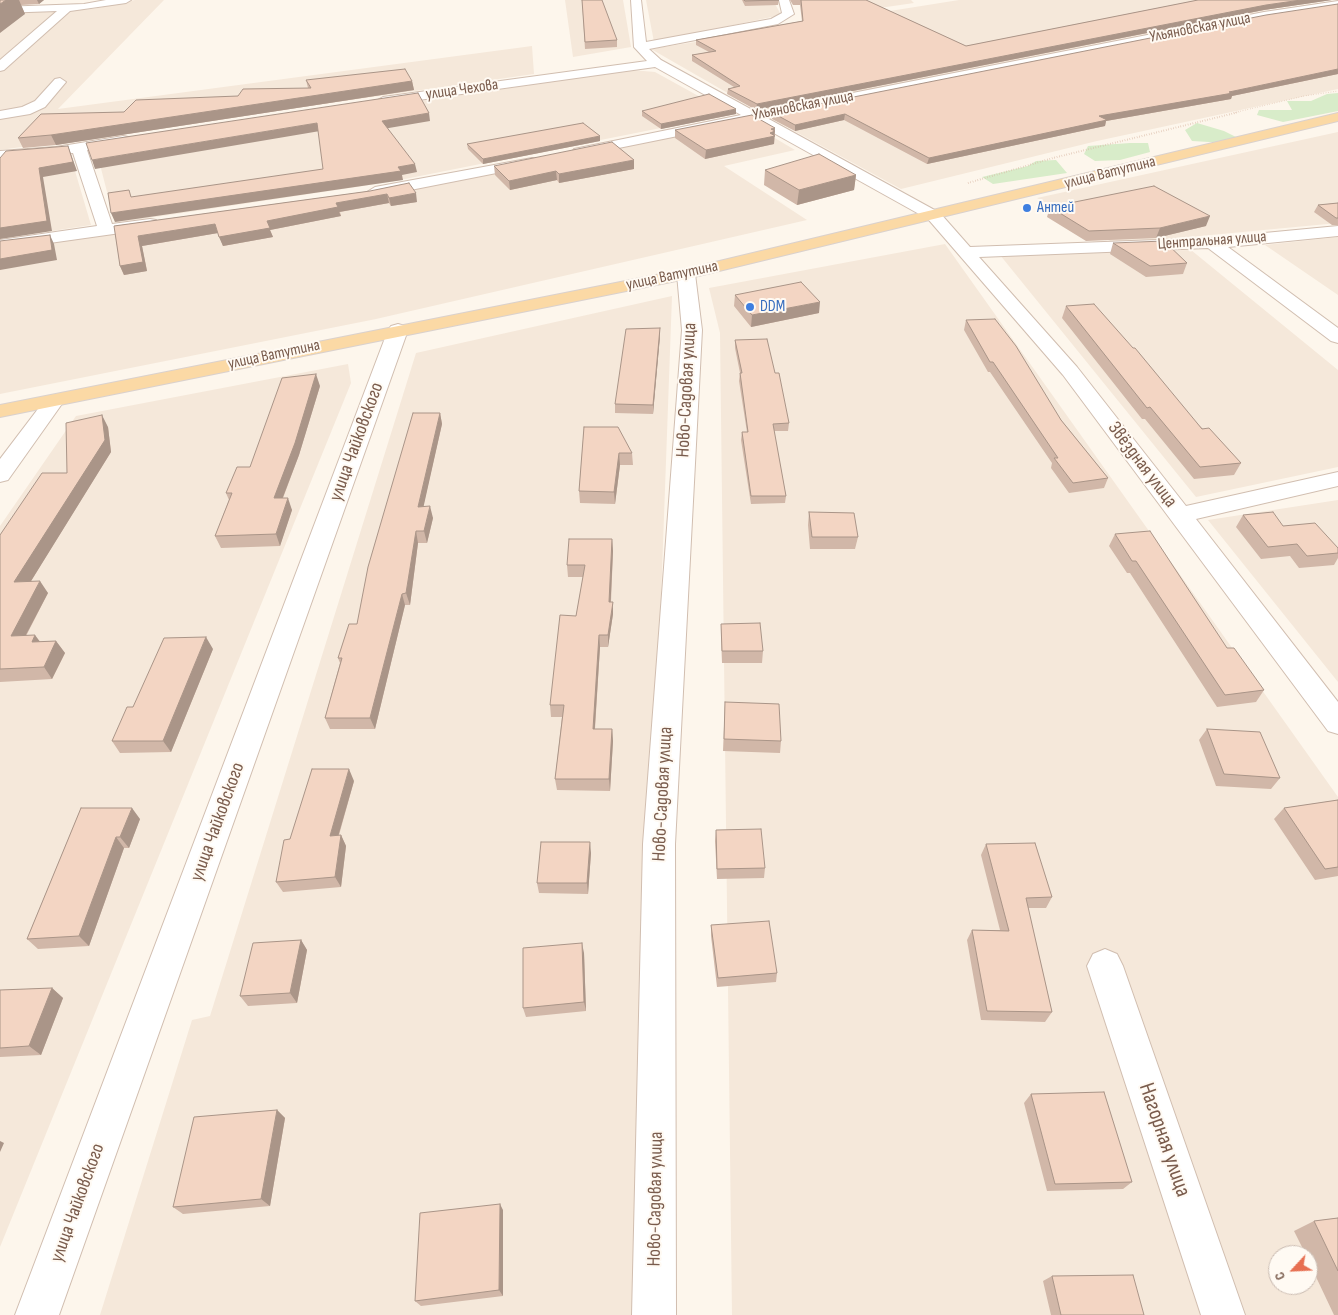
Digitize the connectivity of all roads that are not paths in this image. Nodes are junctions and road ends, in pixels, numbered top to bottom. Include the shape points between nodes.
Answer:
1 (126, 0) edge
2 (636, 0) edge
3 (784, 0) edge
4 (1338, 4) edge
5 (67, 8) junction
6 (0, 10) edge
7 (28, 26) dead end
8 (47, 26) junction
9 (640, 47) junction
10 (657, 63) junction
11 (0, 67) edge
12 (60, 82) dead end
13 (374, 102) edge
14 (0, 115) edge
15 (751, 116) junction
16 (1338, 117) edge
17 (138, 138) edge
18 (79, 147) junction
19 (0, 155) edge
20 (562, 155) edge
21 (543, 159) edge
22 (363, 194) edge
23 (934, 216) junction
24 (163, 222) edge
25 (106, 230) junction
26 (1338, 231) edge
27 (1212, 243) junction
28 (0, 244) edge
29 (966, 252) junction
30 (686, 274) junction
31 (398, 330) junction
32 (1338, 337) edge
33 (54, 400) junction
34 (0, 411) edge
35 (0, 475) edge
36 (1338, 479) edge
37 (1180, 515) junction
38 (1336, 718) edge
39 (1105, 966) dead end
40 (37, 1315) edge
41 (654, 1315) edge
42 (1223, 1315) edge

1 - 5 street
2 - 9 street
3 - 9 street via 788,14 774,22
4 - 15 street, Ульяновская улица via 1246,19
5 - 6 street
5 - 8 street
7 - 8 street
8 - 11 street
9 - 10 street, Звёздная улица
10 - 13 street, улица Чехова
10 - 15 street, Звёздная улица
12 - 14 street via 40,104 25,111
15 - 20 street, Ульяновская улица
15 - 23 street, Звёздная улица
16 - 23 main road, улица Ватутина
17 - 18 street
18 - 19 street
18 - 25 street
21 - 22 street
23 - 29 street, Звёздная улица
23 - 30 main road, улица Ватутина
24 - 25 street
25 - 28 street
26 - 27 street, Центральная улица
27 - 29 street, Центральная улица
27 - 32 street
29 - 37 street, Звёздная улица via 1070,371
30 - 31 main road, улица Ватутина
30 - 41 street, Ново-Садовая улица via 692,330 659,844
31 - 33 main road, улица Ватутина
31 - 40 street, улица Чайковского
33 - 34 main road, улица Ватутина
33 - 35 street
36 - 37 street
37 - 38 street, Звёздная улица
39 - 42 street, Нагорная улица

